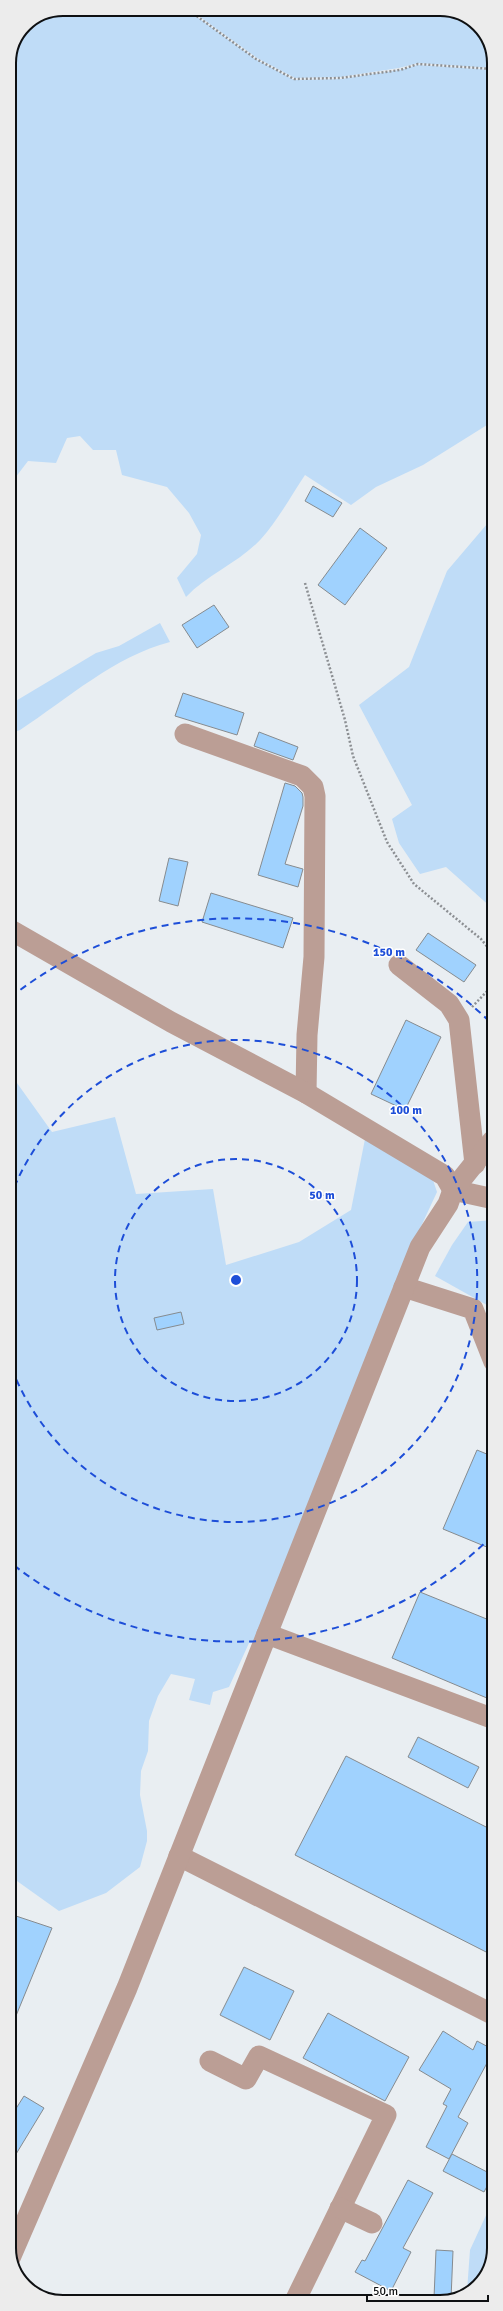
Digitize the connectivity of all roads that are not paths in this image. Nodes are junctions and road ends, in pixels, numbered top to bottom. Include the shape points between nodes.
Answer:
1 (184, 734) dead end
2 (16, 932) edge
3 (399, 965) dead end
4 (306, 1093) junction
5 (487, 1149) edge
6 (475, 1164) junction
7 (453, 1190) junction
8 (487, 1197) edge
9 (404, 1288) junction
10 (487, 1344) edge
11 (267, 1634) junction
12 (487, 1716) edge
13 (179, 1856) junction
14 (487, 2011) edge
15 (210, 2061) dead end
16 (340, 2208) junction
17 (372, 2223) dead end
18 (16, 2244) edge
19 (298, 2295) edge

1 - 4 street via 302,776 313,787 314,957 307,1035
2 - 4 street via 171,1022
3 - 6 street via 449,1004 459,1020
4 - 7 street via 445,1176
5 - 6 street
6 - 7 street
7 - 8 street
7 - 9 street via 448,1204 420,1247
9 - 10 street via 473,1309
9 - 11 street
11 - 12 street
11 - 13 street
13 - 14 street
13 - 18 street via 127,1988
15 - 16 street via 246,2079 259,2056 386,2115
16 - 17 street
16 - 19 street

